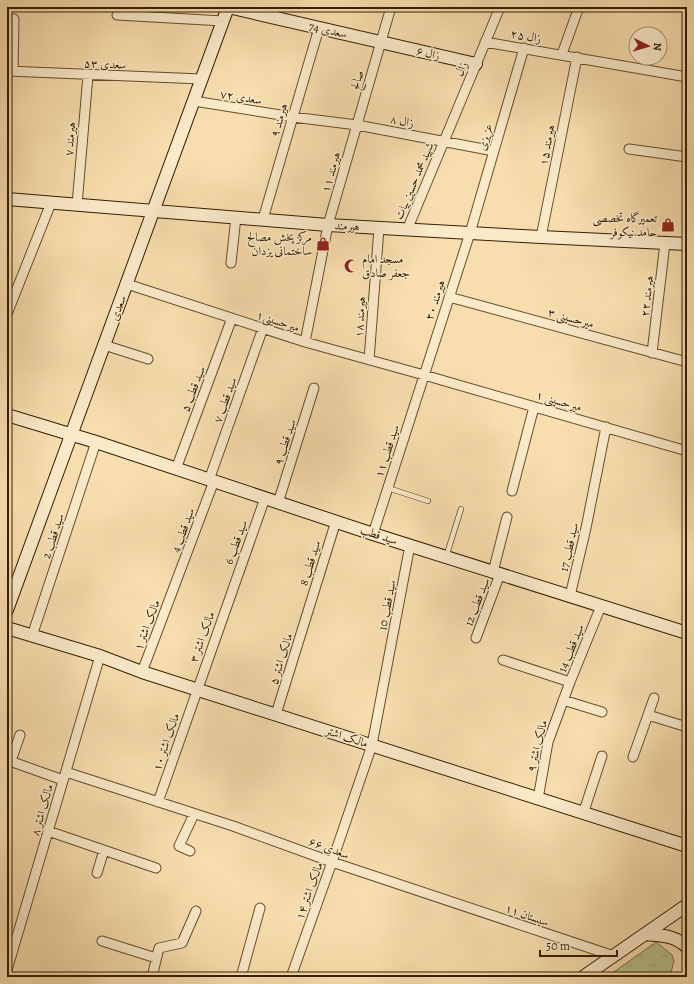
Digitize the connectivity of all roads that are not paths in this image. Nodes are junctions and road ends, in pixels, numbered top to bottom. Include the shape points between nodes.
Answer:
1 (228, 7) edge
2 (391, 7) edge
3 (500, 7) edge
4 (579, 7) edge
5 (275, 12) edge
6 (117, 15) dead end
7 (14, 19) dead end
8 (223, 21) junction
9 (319, 28) junction
10 (381, 42) junction
11 (485, 42) junction
12 (524, 48) junction
13 (562, 54) junction
14 (577, 57) junction
15 (476, 64) junction
16 (10, 71) edge
17 (88, 75) junction
18 (687, 77) edge
19 (202, 80) junction
20 (194, 101) junction
21 (292, 117) junction
22 (357, 125) junction
23 (444, 141) junction
24 (629, 149) dead end
25 (494, 151) junction
26 (687, 157) edge
27 (7, 199) edge
28 (51, 203) junction
29 (77, 205) junction
30 (154, 210) junction
31 (236, 217) junction
32 (263, 219) junction
33 (328, 225) junction
34 (379, 228) junction
35 (407, 230) junction
36 (470, 233) junction
37 (541, 237) junction
38 (665, 243) junction
39 (687, 244) edge
40 (231, 263) dead end
41 (127, 284) junction
42 (449, 297) junction
43 (7, 314) edge
44 (232, 318) junction
45 (263, 328) junction
46 (305, 342) junction
47 (104, 345) junction
48 (652, 353) junction
49 (148, 359) dead end
50 (369, 360) junction
51 (687, 362) edge
52 (424, 375) junction
53 (314, 388) dead end
54 (534, 406) junction
55 (7, 415) edge
56 (606, 427) junction
57 (71, 435) junction
58 (96, 442) junction
59 (687, 451) edge
60 (176, 469) junction
61 (211, 480) junction
62 (388, 488) junction
63 (512, 491) dead end
64 (264, 498) junction
65 (428, 501) dead end
66 (278, 502) junction
67 (461, 509) dead end
68 (507, 517) dead end
69 (336, 521) junction
70 (373, 534) junction
71 (410, 545) junction
72 (446, 557) junction
73 (497, 573) junction
74 (174, 587) joint
75 (231, 593) joint
76 (570, 596) junction
77 (601, 606) junction
78 (7, 610) edge
79 (308, 611) joint
80 (7, 628) edge
81 (687, 633) edge
82 (32, 636) junction
83 (476, 638) dead end
84 (100, 656) junction
85 (502, 660) dead end
86 (142, 672) junction
87 (570, 682) junction
88 (197, 689) junction
89 (654, 698) dead end
90 (563, 700) junction
91 (602, 712) dead end
92 (276, 714) junction
93 (648, 715) junction
94 (687, 727) edge
95 (20, 735) dead end
96 (372, 745) junction
97 (602, 756) dead end
98 (633, 756) dead end
99 (9, 761) edge
100 (64, 776) junction
101 (538, 799) junction
102 (158, 802) junction
103 (194, 814) junction
104 (583, 814) junction
105 (48, 831) junction
106 (687, 846) edge
107 (104, 850) junction
108 (190, 851) dead end
109 (332, 862) junction
110 (156, 868) dead end
111 (97, 874) dead end
112 (456, 904) joint
113 (687, 905) edge
114 (260, 908) dead end
115 (196, 911) dead end
116 (646, 934) junction
117 (102, 941) dead end
118 (687, 947) edge
119 (614, 956) junction
120 (156, 958) junction
121 (7, 970) edge
122 (152, 977) edge
123 (241, 977) edge
124 (291, 977) edge
125 (584, 977) edge

1 - 5 street, سعدی 74
1 - 8 street, سعدی
2 - 10 street, صالح
3 - 11 street, زال
4 - 13 street
5 - 9 street, سعدی 74
6 - 8 street
7 - 16 street
8 - 19 street, سعدی
9 - 10 street, سعدی 74
9 - 21 street, هیرمند ۹
10 - 15 street, زال ۶
10 - 22 street, صالح
11 - 12 street, زال ۲۵
11 - 15 street, زال
12 - 13 street, زال ۲۵
12 - 25 street, عزیزی
13 - 14 street, زال ۲۵
14 - 18 street, زال ۲۵
14 - 37 street, هیرمند ۱۵
15 - 23 street, زال
16 - 17 street, سعدی ۵۳
17 - 19 street, سعدی ۵۳
17 - 29 street, هیرمند ۷
19 - 20 street, سعدی
20 - 21 street, سعدی ۷۲
20 - 30 street, سعدی
21 - 22 street, سعدی ۷۲
21 - 32 street, هیرمند ۹
22 - 23 street, زال ۸
22 - 33 street, هیرمند ۱۱
23 - 25 street, زال ۸
23 - 35 street, شهید محمد حسین بیات
24 - 26 street
25 - 36 street, عزیزی
27 - 28 street, هیرمند
28 - 29 street, هیرمند
28 - 43 street
29 - 30 street, هیرمند
30 - 31 street, هیرمند
30 - 41 street, سعدی
31 - 32 street, هیرمند
31 - 40 street
32 - 33 street, هیرمند
33 - 34 street, هیرمند
33 - 46 street, هیرمند ۱۱
34 - 35 street, هیرمند
34 - 50 street, هیرمند ۱۸
35 - 36 street, هیرمند
36 - 37 street, هیرمند
36 - 42 street, هیرمند ۲۰
37 - 38 street, هیرمند
38 - 39 street, هیرمند
38 - 48 street, هیرمند ۲۲
41 - 44 street, میرحسینی۱
41 - 47 street, سعدی
42 - 48 street, میرحسینی ۳
42 - 52 street, هیرمند ۲۰
44 - 45 street, میرحسینی۱
44 - 60 street, سید قطب ۵
45 - 46 street, میرحسینی۱
45 - 61 street, سید قطب ۷
46 - 50 street, میرحسینی۱
47 - 49 street
47 - 57 street, سعدی
48 - 51 street, میرحسینی ۳
50 - 52 street, میرحسینی۱
52 - 54 street, میرحسینی ۱
52 - 62 street, سید قطب ۱۱
53 - 66 street, سید قطب ۹
54 - 56 street, میرحسینی ۱
54 - 63 street
55 - 57 street, سید قطب
56 - 59 street, میرحسینی ۱
56 - 76 street, سید قطب 17
57 - 58 street, سید قطب
57 - 78 street, سعدی
58 - 60 street, سید قطب
58 - 82 street, سید قطب 2
60 - 61 street, سید قطب
61 - 64 street, سید قطب
61 - 74 street, سید قطب 4
62 - 65 lane
62 - 70 street, سید قطب ۱۱
64 - 66 street, سید قطب
64 - 75 street, سید قطب 6
66 - 69 street, سید قطب
67 - 72 lane
68 - 73 street, سید قطب 12
69 - 70 street, سید قطب
69 - 79 street, سید قطب 8
70 - 71 street, سید قطب
71 - 72 street, سید قطب
71 - 96 street, سید قطب 10
72 - 73 street, سید قطب
73 - 76 street, سید قطب
73 - 83 street, سید قطب 12
74 - 86 street, مالک اشتر ۱
75 - 88 street, مالک اشتر ۳
76 - 77 street, سید قطب
77 - 81 street, سید قطب
77 - 87 street, سید قطب 14
79 - 92 street, مالک اشتر ۵
80 - 82 street, مالک اشتر
82 - 84 street, مالک اشتر
84 - 86 street, مالک اشتر
84 - 100 street, مالک اشتر ۸
85 - 87 street
86 - 88 street, مالک اشتر
87 - 90 street, سید قطب 14
88 - 92 street, مالک اشتر
88 - 102 street, مالک اشتر ۱۰
89 - 93 street
90 - 91 street
90 - 101 street, مالک اشتر ۹ via 548,742
92 - 96 street, مالک اشتر
93 - 94 street
93 - 98 street
95 - 99 street
96 - 101 street, مالک اشتر
96 - 109 street, مالک اشتر ۱۴
97 - 104 street
99 - 100 street
100 - 102 street, سعدی ۶۶
100 - 105 street, مالک اشتر ۸
101 - 104 street, مالک اشتر
102 - 103 street, سعدی ۶۶
103 - 108 street via 179,846
103 - 109 street, سعدی ۶۶
104 - 106 street, مالک اشتر
105 - 107 street
105 - 121 street, مالک اشتر ۸
107 - 110 street
107 - 111 street
109 - 112 street, سعدی ۶۶
109 - 124 street, مالک اشتر ۱۴
112 - 119 street, سیستان ۱۱
113 - 116 street
114 - 123 street
115 - 120 street via 182,944 158,948
116 - 118 street via 680,940
116 - 119 street
117 - 120 street
119 - 125 street
120 - 122 street

